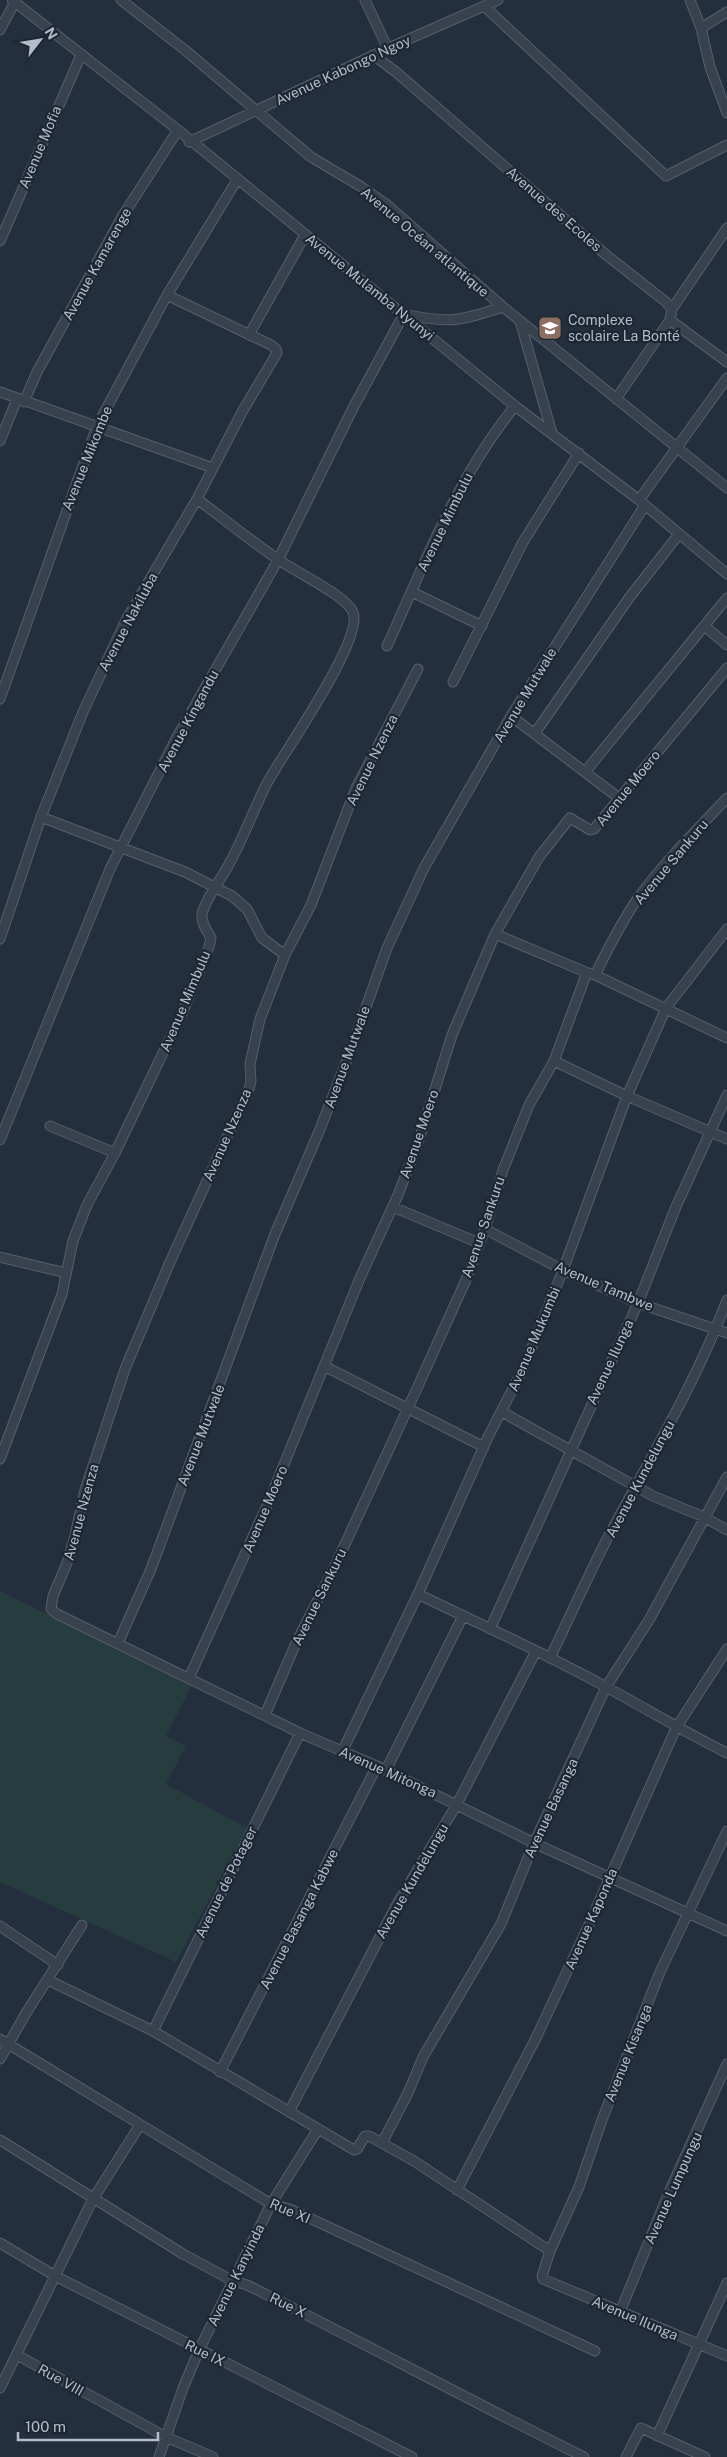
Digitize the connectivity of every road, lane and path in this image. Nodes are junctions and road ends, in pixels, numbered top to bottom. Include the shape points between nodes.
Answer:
1 (121, 0) edge
2 (364, 0) edge
3 (498, 0) edge
4 (690, 0) edge
5 (14, 1) edge
6 (484, 6) junction
7 (727, 12) edge
8 (701, 28) junction
9 (0, 30) edge
10 (388, 49) junction
11 (81, 55) junction
12 (373, 55) junction
13 (256, 110) junction
14 (727, 113) edge
15 (178, 130) junction
16 (189, 142) junction
17 (727, 145) edge
18 (237, 180) junction
19 (727, 228) edge
20 (306, 235) junction
21 (0, 241) edge
22 (167, 295) junction
23 (502, 308) junction
24 (672, 309) junction
25 (404, 314) junction
26 (670, 320) junction
27 (520, 321) junction
28 (249, 335) junction
29 (727, 362) edge
30 (727, 378) edge
31 (0, 392) edge
32 (616, 399) junction
33 (20, 400) junction
34 (515, 406) junction
35 (97, 426) junction
36 (552, 433) junction
37 (0, 441) edge
38 (679, 448) junction
39 (579, 453) junction
40 (213, 468) junction
41 (727, 488) edge
42 (197, 499) junction
43 (642, 503) junction
44 (679, 534) junction
45 (278, 560) junction
46 (727, 574) edge
47 (412, 592) junction
48 (727, 598) edge
49 (482, 626) junction
50 (704, 628) junction
51 (727, 645) edge
52 (387, 646) dead end
53 (727, 668) edge
54 (418, 669) dead end
55 (453, 682) dead end
56 (0, 699) edge
57 (511, 716) junction
58 (535, 734) junction
59 (585, 772) junction
60 (619, 798) junction
61 (727, 798) edge
62 (41, 817) junction
63 (122, 847) junction
64 (216, 887) junction
65 (727, 929) edge
66 (495, 934) junction
67 (0, 939) edge
68 (284, 955) junction
69 (591, 974) junction
70 (666, 1008) junction
71 (727, 1038) edge
72 (554, 1061) junction
73 (727, 1095) edge
74 (627, 1096) junction
75 (50, 1126) dead end
76 (708, 1132) junction
77 (727, 1139) edge
78 (0, 1140) edge
79 (115, 1153) junction
80 (393, 1207) junction
81 (485, 1229) junction
82 (479, 1243) junction
83 (0, 1257) edge
84 (564, 1270) junction
85 (66, 1273) junction
86 (727, 1300) edge
87 (638, 1302) junction
88 (716, 1329) junction
89 (727, 1333) edge
90 (324, 1366) junction
91 (408, 1408) junction
92 (502, 1412) junction
93 (4, 1433) edge
94 (484, 1447) junction
95 (571, 1451) junction
96 (0, 1459) edge
97 (727, 1477) edge
98 (637, 1487) junction
99 (704, 1517) junction
100 (727, 1530) edge
101 (418, 1594) junction
102 (51, 1609) joint
103 (463, 1616) junction
104 (490, 1629) junction
105 (118, 1644) junction
106 (727, 1649) edge
107 (536, 1651) junction
108 (550, 1658) junction
109 (189, 1678) junction
110 (606, 1687) junction
111 (264, 1715) junction
112 (676, 1728) junction
113 (300, 1733) junction
114 (342, 1752) junction
115 (727, 1753) edge
116 (377, 1766) junction
117 (386, 1770) junction
118 (457, 1804) junction
119 (727, 1831) edge
120 (534, 1842) junction
121 (611, 1876) junction
122 (689, 1912) junction
123 (82, 1925) dead end
124 (0, 1926) edge
125 (727, 1931) edge
126 (58, 1964) junction
127 (48, 1980) junction
128 (153, 2031) junction
129 (0, 2040) edge
130 (9, 2045) junction
131 (0, 2059) edge
132 (727, 2064) edge
133 (220, 2072) junction
134 (289, 2112) junction
135 (140, 2125) junction
136 (318, 2129) junction
137 (0, 2140) edge
138 (382, 2143) junction
139 (457, 2190) junction
140 (93, 2199) junction
141 (271, 2204) junction
142 (0, 2243) edge
143 (550, 2251) junction
144 (57, 2277) junction
145 (543, 2279) joint
146 (233, 2282) junction
147 (727, 2283) edge
148 (620, 2312) junction
149 (698, 2344) junction
150 (199, 2350) junction
151 (595, 2351) dead end
152 (16, 2355) junction
153 (727, 2356) edge
154 (0, 2388) edge
155 (657, 2436) junction
156 (166, 2437) junction
157 (159, 2457) edge
158 (214, 2457) edge
159 (411, 2457) edge
160 (584, 2457) edge
161 (626, 2457) edge
162 (705, 2457) edge

1 - 13 street, Avenue Océan atlantique
2 - 10 street
3 - 6 street, Avenue Kabongo Ngoy
4 - 8 street
5 - 9 street
5 - 11 street, Avenue Mulamba Nyunyi
6 - 10 street, Avenue Kabongo Ngoy
6 - 17 street via 666,176
7 - 8 street
8 - 14 street via 710,67
10 - 12 street, Avenue Kabongo Ngoy
11 - 15 street, Avenue Mulamba Nyunyi
11 - 21 street, Avenue Mofia
12 - 13 street, Avenue Kabongo Ngoy
12 - 24 street, Avenue des Ecoles
13 - 16 street, Avenue Kabongo Ngoy
13 - 23 street, Avenue Océan atlantique via 311,157 386,204
15 - 16 street, Avenue Mulamba Nyunyi
15 - 33 street, Avenue Kamarenge via 122,217
16 - 18 street, Avenue Mulamba Nyunyi
18 - 20 street, Avenue Mulamba Nyunyi
18 - 22 street, Avenue Mikombe
19 - 24 street
20 - 25 street, Avenue Mulamba Nyunyi
20 - 28 street
22 - 28 street
22 - 35 street, Avenue Mikombe
23 - 25 street via 460,321 430,320
23 - 27 street, Avenue Océan atlantique
24 - 26 street
25 - 34 street, Avenue Mulamba Nyunyi
25 - 45 street, Avenue Kingandu via 354,406
26 - 29 street
26 - 32 street
27 - 32 street, Avenue Océan atlantique
27 - 36 street
28 - 40 street, Avenue Nakiluba via 276,349 276,353
30 - 38 street, Avenue Mutwale
31 - 33 street
32 - 38 street, Avenue Océan atlantique
33 - 35 street
33 - 37 street, Avenue Kamarenge
34 - 36 street, Avenue Mulamba Nyunyi
34 - 47 street, Avenue Mimbulu via 450,506
35 - 40 street
35 - 56 street, Avenue Mikombe
36 - 39 street, Avenue Mulamba Nyunyi
38 - 41 street, Avenue Océan atlantique
38 - 43 street, Avenue Mutwale
39 - 43 street, Avenue Mulamba Nyunyi
39 - 49 street via 523,542
40 - 42 street, Avenue Nakiluba
42 - 45 street, Avenue Mimbulu
42 - 62 street, Avenue Nakiluba via 126,620 83,712
43 - 44 street, Avenue Mulamba Nyunyi
43 - 57 street, Avenue Mutwale
44 - 46 street, Avenue Mulamba Nyunyi
44 - 58 street via 629,598
45 - 63 street, Avenue Kingandu via 177,737
45 - 64 street, Avenue Mimbulu via 340,598 355,619 353,631 333,672 266,784 230,864
47 - 49 street
47 - 52 street, Avenue Mimbulu
48 - 50 street
49 - 55 street
50 - 51 street
50 - 59 street
53 - 60 street, Avenue Moero
54 - 68 street, Avenue Nzenza via 356,788 311,905
57 - 58 street
57 - 105 street, Avenue Mutwale via 424,868 387,948 318,1134 275,1234 151,1569
58 - 59 street
59 - 60 street
60 - 66 street, Avenue Moero via 592,830 570,818 539,856
61 - 69 street, Avenue Sankuru via 638,898
62 - 63 street
62 - 67 street, Avenue Nakiluba
63 - 64 street
63 - 78 street, Avenue Kingandu via 110,869
64 - 68 street via 242,904 262,938
64 - 79 street, Avenue Mimbulu via 202,914 202,923 211,938 209,947 184,1009
65 - 70 street, Avenue Mukumbi
66 - 69 street
66 - 80 street, Avenue Moero via 452,1035 419,1140
68 - 102 street, Avenue Nzenza via 260,1019 250,1064 249,1089 125,1369 85,1490 75,1536
69 - 70 street
69 - 72 street, Avenue Sankuru
70 - 71 street
70 - 74 street, Avenue Mukumbi
72 - 74 street
72 - 81 street, Avenue Sankuru via 530,1105 507,1160
73 - 76 street, Avenue Ilunga
74 - 76 street
74 - 84 street, Avenue Mukumbi
75 - 79 street
76 - 77 street
76 - 87 street, Avenue Ilunga
79 - 85 street, Avenue Mimbulu via 86,1205
80 - 82 street
80 - 90 street, Avenue Moero
81 - 82 street, Avenue Sankuru
81 - 84 street, Avenue Tambwe
82 - 91 street, Avenue Sankuru via 465,1282
83 - 85 street
84 - 87 street, Avenue Tambwe
84 - 92 street, Avenue Mukumbi
85 - 93 street, Avenue Mimbulu via 49,1332
86 - 88 street, Avenue Kundelungu
87 - 88 street, Avenue Tambwe
87 - 95 street, Avenue Ilunga
88 - 89 street, Avenue Tambwe
88 - 98 street, Avenue Kundelungu
90 - 91 street
90 - 109 street, Avenue Moero via 269,1501
91 - 94 street
91 - 111 street, Avenue Sankuru
92 - 94 street, Avenue Mukumbi
92 - 95 street
93 - 96 street, Avenue Mimbulu
94 - 101 street, Avenue Mukumbi
95 - 98 street
95 - 104 street, Avenue Ilunga
97 - 99 street, Avenue Basanga
98 - 99 street
98 - 108 street, Avenue Kundelungu via 606,1542
99 - 100 street
99 - 110 street, Avenue Basanga via 648,1620
101 - 103 street
101 - 114 street, Avenue Mukumbi
102 - 105 street, Avenue Mitonga
103 - 104 street
103 - 117 street
104 - 107 street
105 - 109 street, Avenue Mitonga
106 - 112 street, Avenue Kaponda
107 - 108 street
107 - 118 street, Avenue Kundelungu
108 - 110 street
109 - 111 street, Avenue Mitonga
110 - 112 street
110 - 120 street, Avenue Basanga
111 - 113 street, Avenue Mitonga
112 - 115 street
112 - 121 street, Avenue Kaponda
113 - 114 street, Avenue Mitonga
113 - 128 street, Avenue de Potager
114 - 116 street, Avenue Mitonga
116 - 117 street, Avenue Mitonga
116 - 133 street, Avenue Basanga Kabwe
117 - 118 street, Avenue Mitonga
118 - 120 street, Avenue Mitonga
118 - 134 street, Avenue Kundelungu via 397,1904
119 - 122 street, Avenue Kisanga
120 - 121 street, Avenue Mitonga
120 - 138 street, Avenue Basanga via 501,1924 423,2057
121 - 122 street, Avenue Mitonga
121 - 139 street, Avenue Kaponda via 535,2040
122 - 125 street, Avenue Mitonga
122 - 143 street, Avenue Kisanga via 660,1972 579,2187
123 - 126 street
124 - 126 street
126 - 127 street
127 - 128 street
127 - 130 street
128 - 133 street
129 - 130 street, Rue XI
130 - 131 street
130 - 135 street, Rue XI
132 - 148 street, Avenue Lumpungu
133 - 134 street
134 - 136 street
135 - 140 street
135 - 141 street, Rue XI
136 - 138 street via 354,2150 367,2135
136 - 141 street, Avenue Kanyinda
137 - 140 street, Rue X
138 - 139 street
139 - 143 street
140 - 144 street
140 - 146 street, Rue X
141 - 146 street, Avenue Kanyinda
141 - 151 street, Rue XI via 290,2209
142 - 144 street, Rue IX
143 - 145 street, Avenue Kisanga
144 - 150 street, Rue IX
144 - 152 street
145 - 148 street, Avenue Ilunga
146 - 150 street, Avenue Kanyinda
146 - 160 street, Rue X via 247,2284 346,2333 457,2394
147 - 149 street
148 - 149 street, Avenue Ilunga
149 - 153 street, Avenue Ilunga
149 - 155 street
150 - 156 street, Avenue Kanyinda
150 - 159 street, Rue IX
152 - 154 street
152 - 156 street, Rue VIII
155 - 161 street via 641,2428
155 - 162 street
156 - 157 street, Avenue Kanyinda
156 - 158 street, Rue VIII

